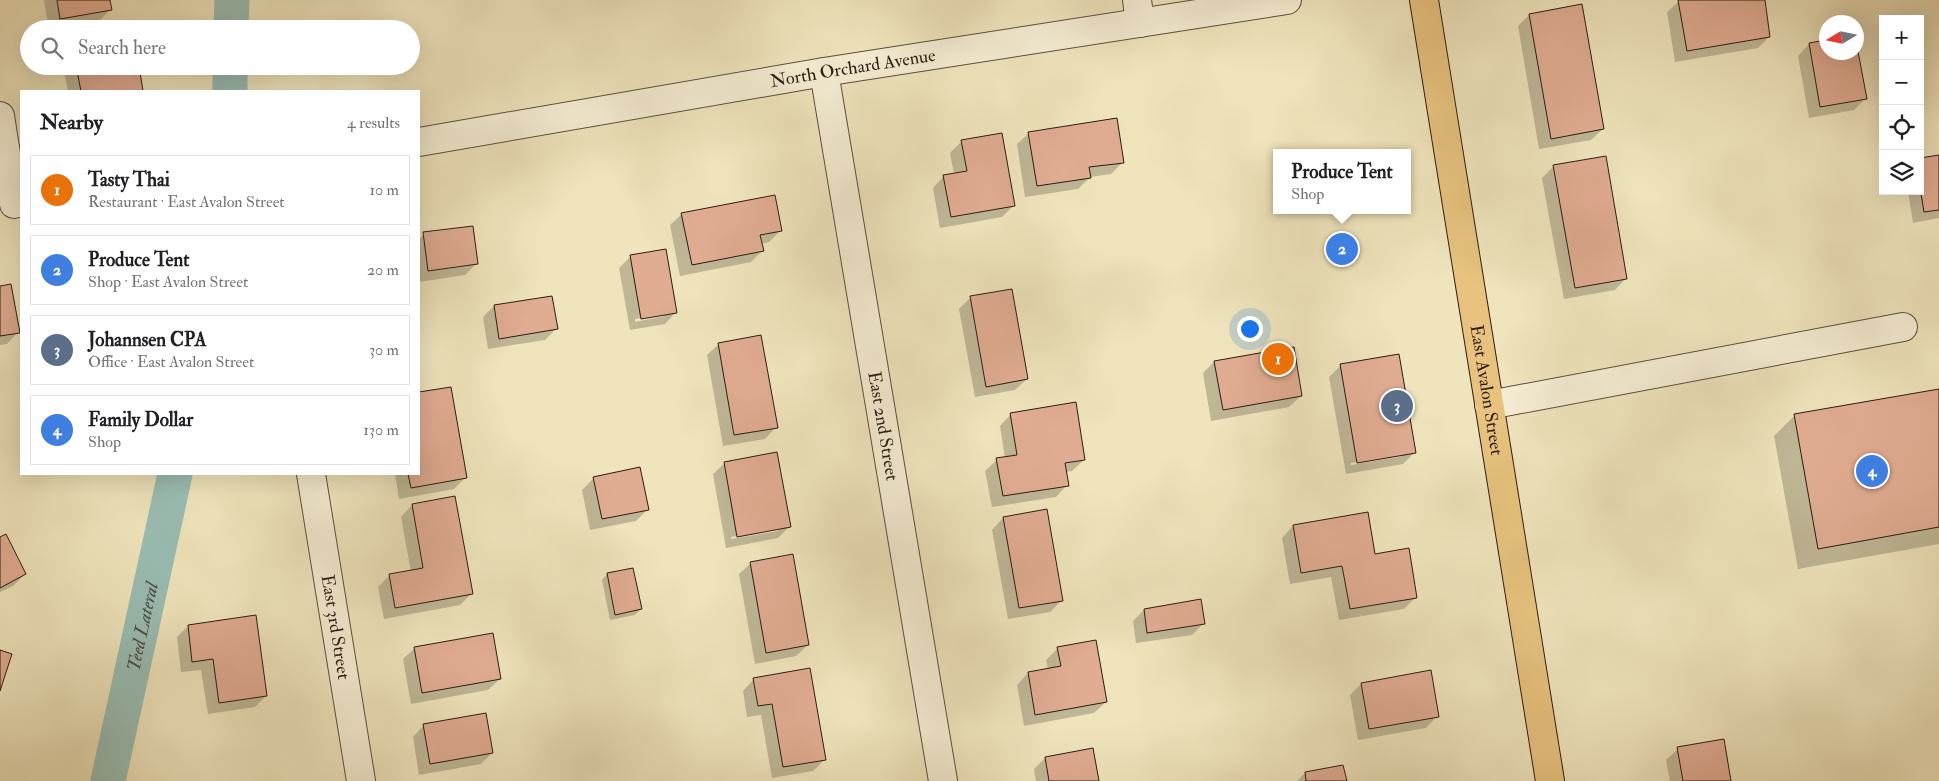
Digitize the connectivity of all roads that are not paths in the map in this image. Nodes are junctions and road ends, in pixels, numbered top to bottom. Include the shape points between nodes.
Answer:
1 (1287, 0) edge
2 (1424, 0) edge
3 (1138, 11) edge
4 (824, 72) junction
5 (0, 116) edge
6 (420, 142) edge
7 (12, 205) edge
8 (1903, 327) dead end
9 (1489, 405) junction
10 (311, 475) edge
11 (361, 781) edge
12 (943, 781) edge
13 (1550, 781) edge

1 - 3 street, North Orchard Avenue
2 - 9 main road, East Avalon Street
3 - 4 street, North Orchard Avenue
4 - 6 street, North Orchard Avenue
4 - 12 street, East 2nd Street
5 - 7 street
8 - 9 street
9 - 13 main road, East Avalon Street
10 - 11 street, East 3rd Street

